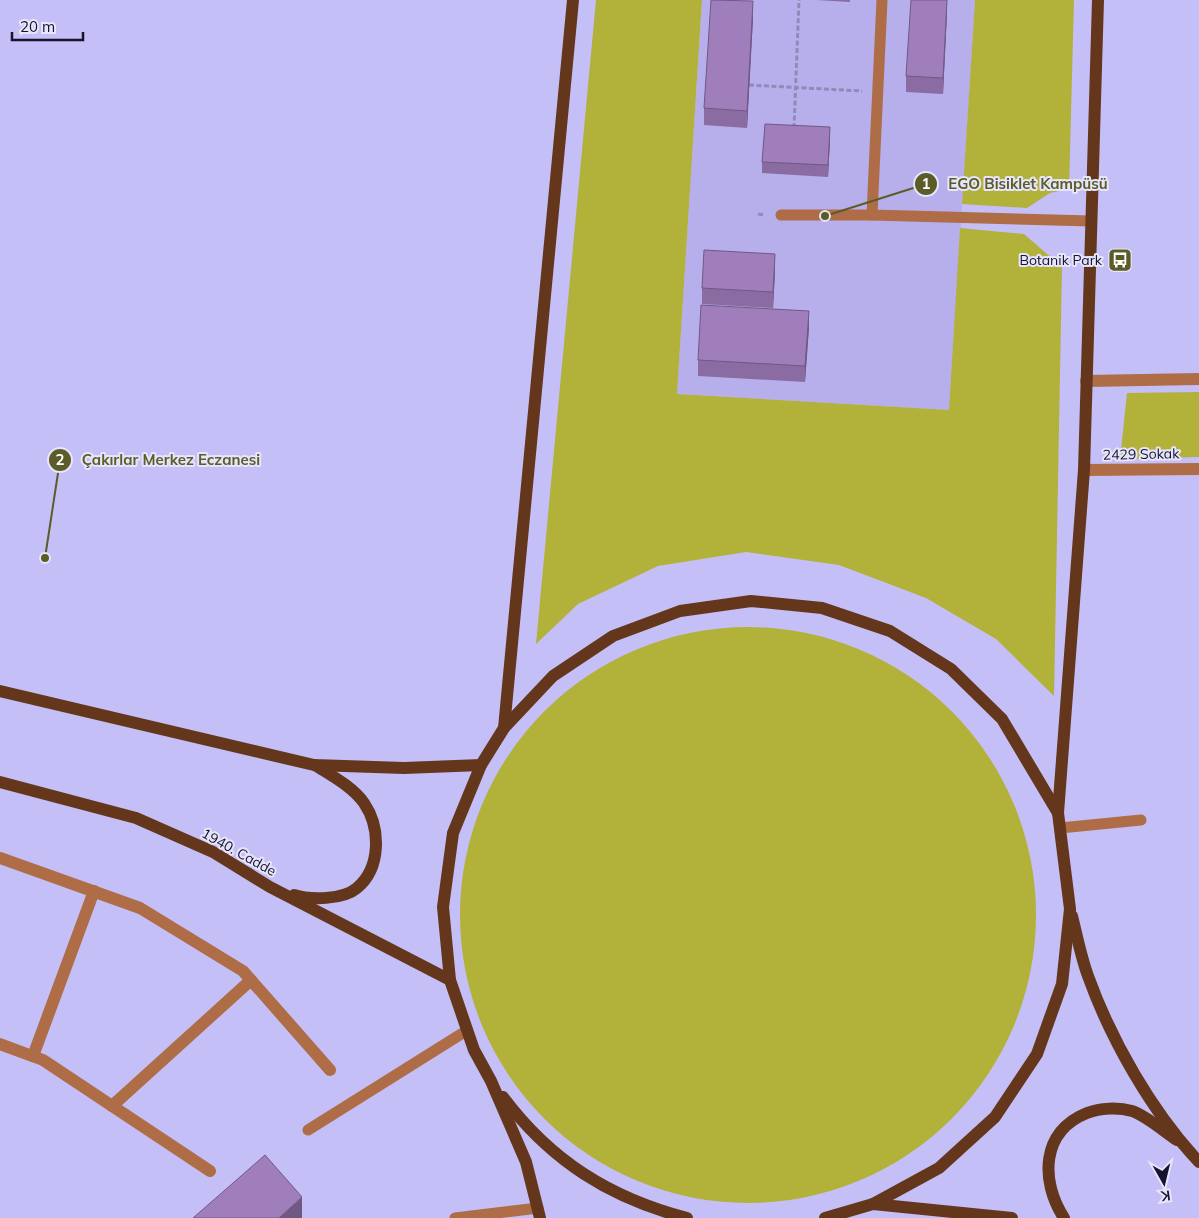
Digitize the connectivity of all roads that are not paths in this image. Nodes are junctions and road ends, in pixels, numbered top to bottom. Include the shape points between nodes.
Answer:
1 (572, 0) edge
2 (882, 0) edge
3 (1098, 0) edge
4 (781, 215) dead end
5 (872, 215) junction
6 (1091, 221) junction
7 (1199, 379) edge
8 (1086, 381) junction
9 (1199, 469) edge
10 (1084, 470) junction
11 (0, 691) edge
12 (504, 728) junction
13 (481, 764) junction
14 (314, 765) junction
15 (0, 782) edge
16 (1058, 813) junction
17 (1141, 820) dead end
18 (1060, 828) junction
19 (0, 858) edge
20 (270, 887) junction
21 (94, 892) junction
22 (1070, 909) junction
23 (251, 980) junction
24 (450, 980) junction
25 (466, 1031) junction
26 (0, 1044) edge
27 (33, 1056) junction
28 (330, 1070) dead end
29 (491, 1081) junction
30 (112, 1106) junction
31 (308, 1130) dead end
32 (1181, 1143) junction
33 (1199, 1162) edge
34 (210, 1172) dead end
35 (873, 1204) junction
36 (858, 1210) junction
37 (539, 1213) edge
38 (455, 1218) edge
39 (687, 1218) edge
40 (825, 1218) edge
41 (848, 1218) edge
42 (1012, 1218) edge
43 (1064, 1218) edge

1 - 12 main road
2 - 5 lane
3 - 6 main road
4 - 5 lane
5 - 6 lane
6 - 8 main road
7 - 8 street
8 - 10 main road
9 - 10 street, 2429 Sokak
10 - 16 main road
11 - 14 main road
12 - 13 main road
12 - 16 main road via 553,676 613,636 680,611 751,601 822,608 890,631 951,669 1002,719
13 - 14 main road via 404,768
13 - 24 main road via 453,833 443,907
14 - 20 main road via 346,786 364,803 376,833 375,862 357,889 329,898 300,897
15 - 20 main road, 1940. Cadde via 136,818 213,852
16 - 18 main road
17 - 18 lane
18 - 22 main road
19 - 21 street
20 - 24 main road, 1940. Cadde
21 - 23 street via 140,908 243,971
21 - 27 street
22 - 32 main road via 1088,975 1120,1050
22 - 35 main road via 1062,984 1037,1054 995,1117 939,1168
23 - 28 street
23 - 30 street
24 - 25 main road
25 - 29 main road
25 - 31 lane
26 - 27 street
27 - 30 street
29 - 37 main road via 526,1162
29 - 39 main road via 522,1123 561,1159 604,1188 652,1209
30 - 34 street
32 - 33 main road
32 - 43 main road via 1132,1111 1100,1108 1078,1116 1058,1132 1049,1156 1049,1178 1057,1207
35 - 36 main road
35 - 42 main road
36 - 40 main road
36 - 41 main road
37 - 38 lane

